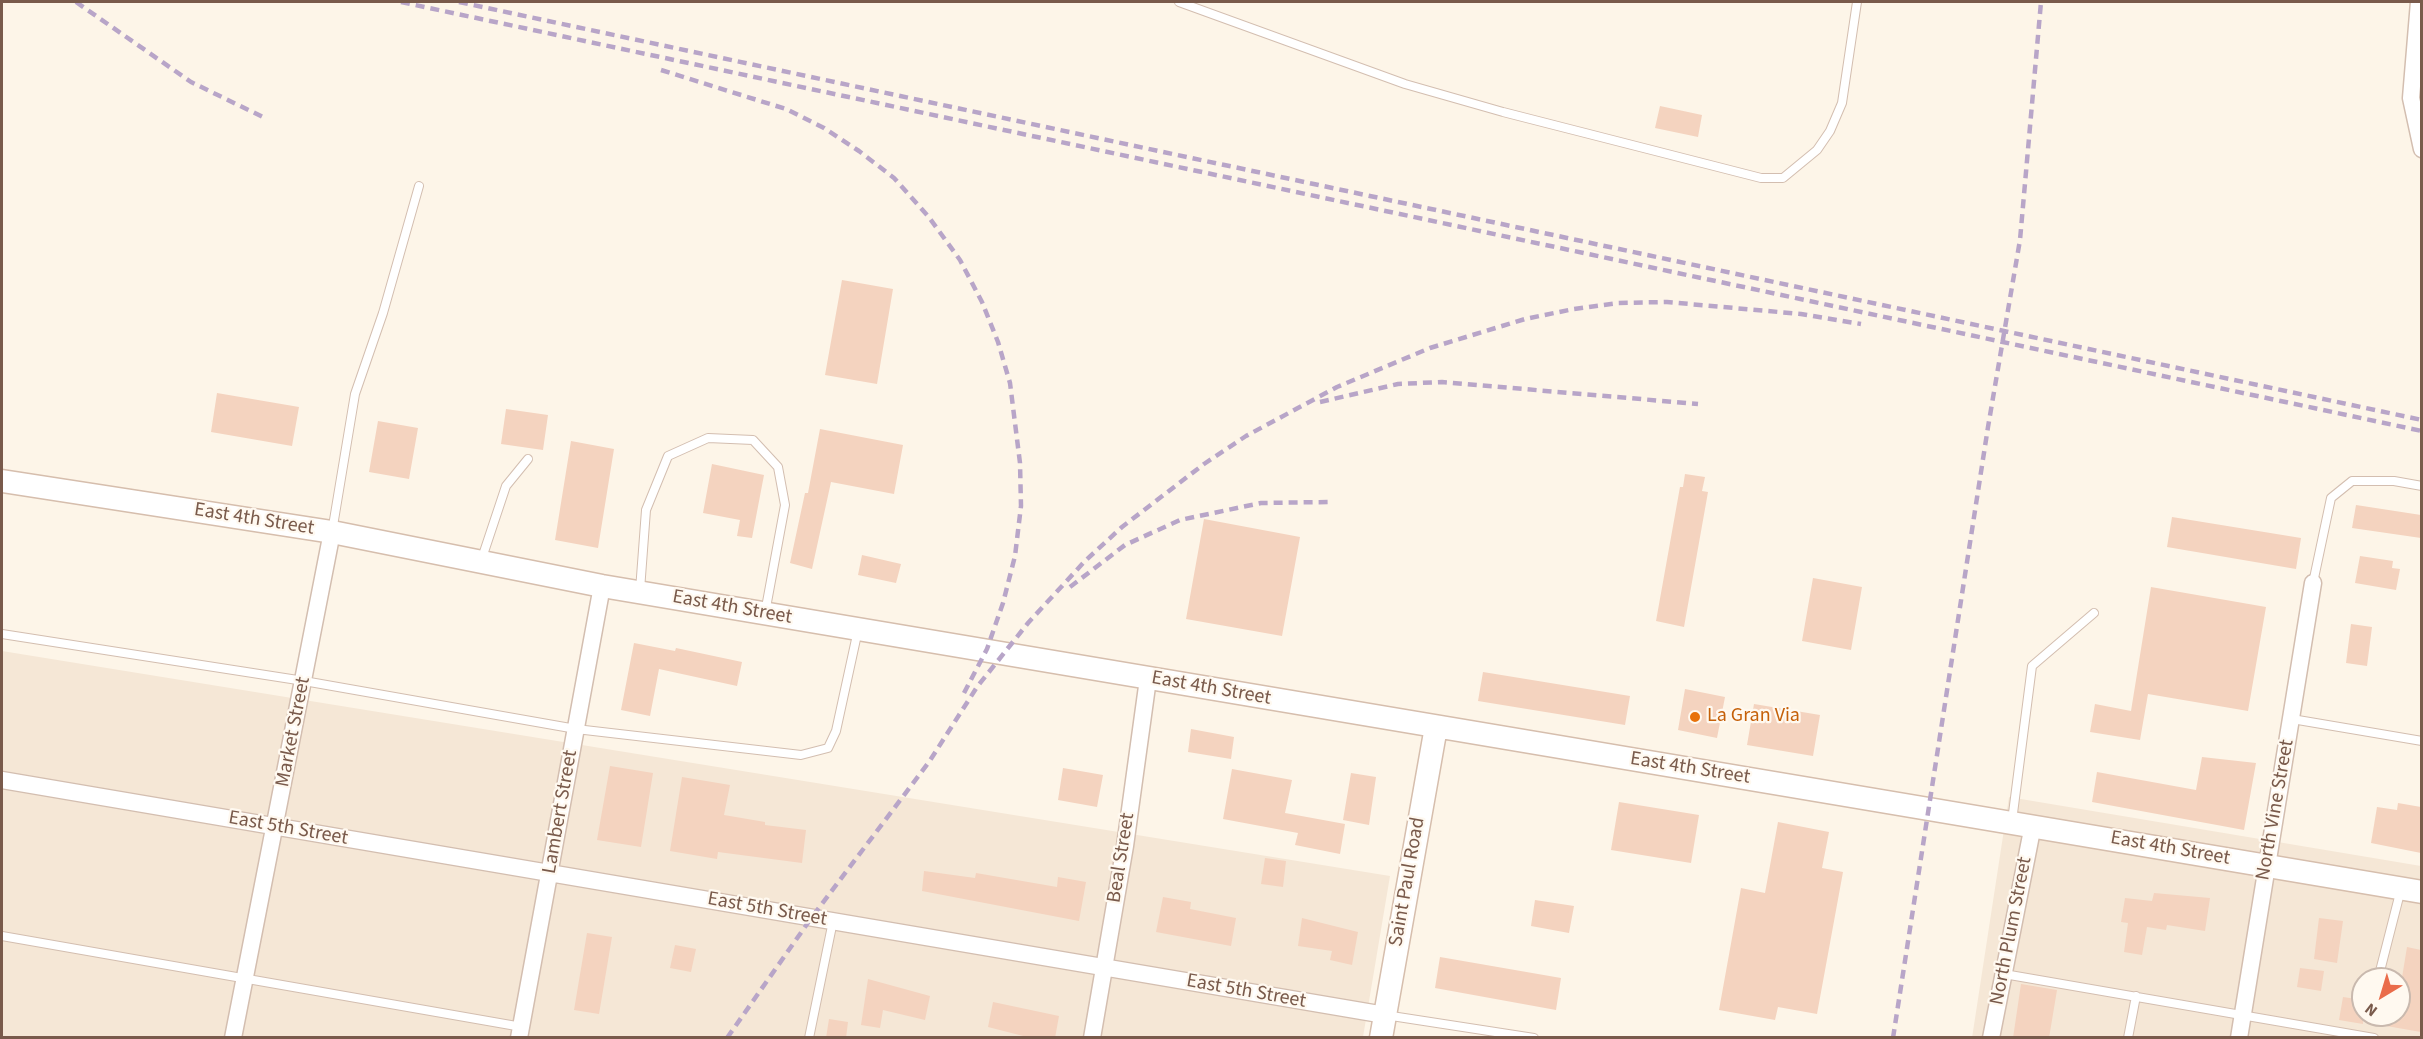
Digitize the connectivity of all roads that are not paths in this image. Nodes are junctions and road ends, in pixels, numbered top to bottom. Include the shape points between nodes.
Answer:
1 (1179, 2) edge
2 (1857, 2) edge
3 (2419, 2) edge
4 (2421, 149) edge
5 (419, 186) dead end
6 (528, 459) dead end
7 (2, 481) edge
8 (2421, 486) edge
9 (332, 532) junction
10 (481, 562) junction
11 (2313, 583) joint
12 (602, 586) junction
13 (640, 592) junction
14 (765, 613) junction
15 (2094, 613) dead end
16 (858, 629) junction
17 (2, 634) edge
18 (1148, 679) junction
19 (304, 681) junction
20 (2292, 719) junction
21 (1436, 728) junction
22 (576, 729) junction
23 (2421, 741) edge
24 (2, 780) edge
25 (2022, 823) junction
26 (276, 827) junction
27 (2266, 865) junction
28 (550, 873) junction
29 (2411, 890) edge
30 (833, 921) junction
31 (2, 936) edge
32 (2382, 967) edge
33 (1104, 968) junction
34 (2004, 974) junction
35 (246, 977) junction
36 (2136, 996) junction
37 (1384, 1015) junction
38 (2242, 1015) junction
39 (520, 1032) edge
40 (233, 1038) edge
41 (809, 1038) edge
42 (1092, 1038) edge
43 (1381, 1038) edge
44 (1533, 1038) edge
45 (1991, 1038) edge
46 (2128, 1038) edge
47 (2239, 1038) edge
48 (2374, 1038) edge

1 - 2 lane via 1405,84 1761,178 1783,178 1816,150 1842,104
3 - 4 street via 2411,98
5 - 9 lane via 356,394
6 - 10 lane via 506,486
7 - 9 main road, East 4th Street
8 - 11 lane via 2394,481 2352,481 2331,498
9 - 10 main road, East 4th Street
9 - 19 street, Market Street
10 - 12 main road, East 4th Street
11 - 20 street, North Vine Street
12 - 13 main road, East 4th Street
12 - 22 street, Lambert Street
13 - 14 main road, East 4th Street
13 - 14 lane via 646,510 668,456 708,438 753,440 778,467 785,505
14 - 16 main road, East 4th Street
15 - 25 lane via 2032,666
16 - 18 main road, East 4th Street
16 - 22 lane via 836,731 828,748 801,755
17 - 19 lane
18 - 21 main road, East 4th Street
18 - 33 street, Beal Street
19 - 22 lane
19 - 26 street, Market Street
20 - 23 lane
20 - 27 street, North Vine Street
21 - 25 main road, East 4th Street
21 - 37 main road, Saint Paul Road
22 - 28 street, Lambert Street
24 - 26 street, East 5th Street
25 - 27 main road, East 4th Street
25 - 34 street, North Plum Street
26 - 28 street, East 5th Street
26 - 35 street, Market Street
27 - 29 main road, East 4th Street
27 - 38 street, North Vine Street
28 - 30 street, East 5th Street
28 - 39 street, Lambert Street
29 - 32 lane
30 - 33 street, East 5th Street
30 - 41 lane
31 - 35 lane
33 - 37 street, East 5th Street
33 - 42 street, Beal Street
34 - 36 lane
34 - 45 street, North Plum Street
35 - 39 lane
35 - 40 street, Market Street
36 - 38 lane
36 - 46 lane
37 - 43 main road, Saint Paul Road
37 - 44 lane, East 5th Street
38 - 47 street, North Vine Street
38 - 48 lane

